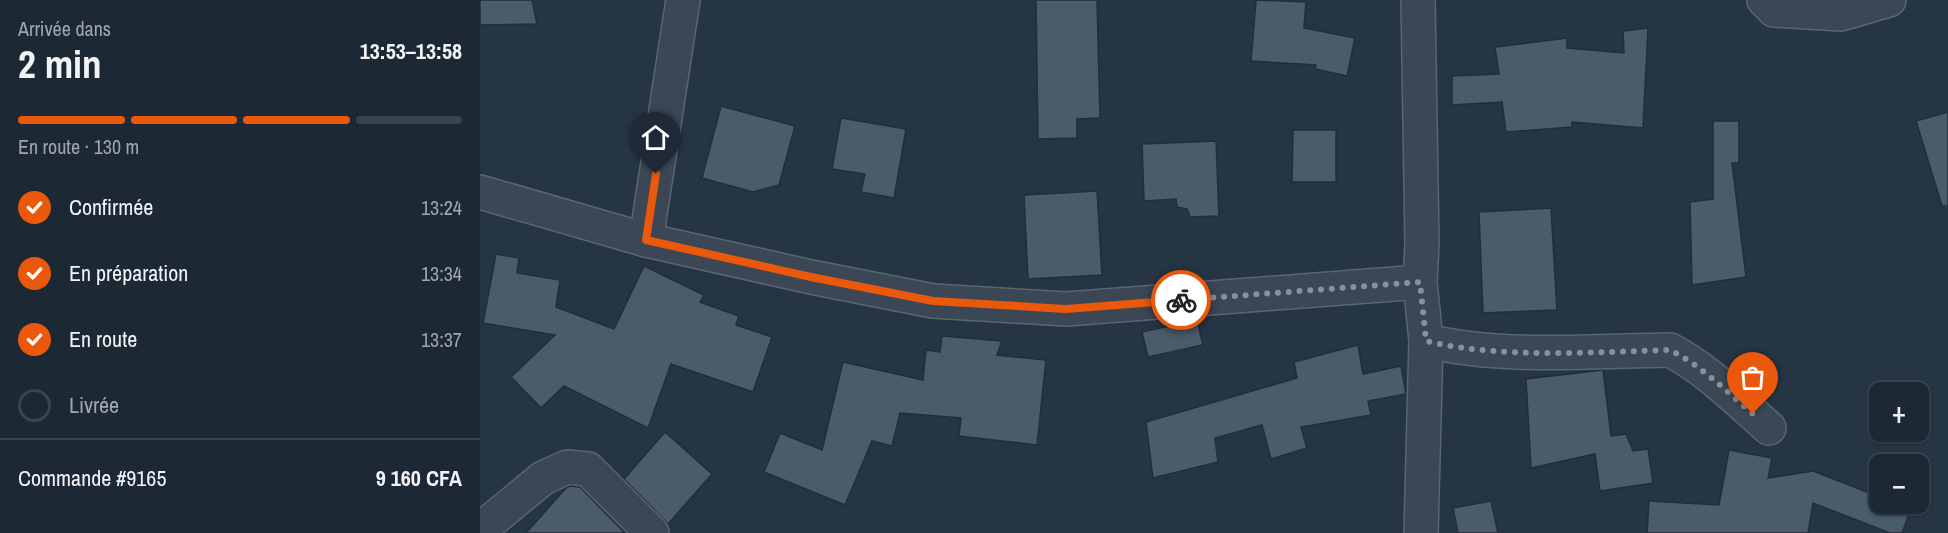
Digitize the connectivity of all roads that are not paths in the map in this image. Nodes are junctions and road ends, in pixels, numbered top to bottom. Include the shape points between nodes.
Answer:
1 (683, 0) edge
2 (1418, 0) edge
3 (1764, 0) edge
4 (1889, 0) edge
5 (480, 192) edge
6 (646, 240) junction
7 (1420, 282) junction
8 (1426, 341) junction
9 (1769, 428) dead end
10 (480, 530) edge
11 (652, 533) edge
12 (1421, 533) edge

1 - 6 street
2 - 7 street
3 - 4 street via 1774,10 1841,14
5 - 6 street
6 - 7 street via 933,301 1066,309
7 - 8 street
8 - 9 street via 1449,347 1527,352 1670,350 1704,372
8 - 12 street
10 - 11 street via 543,478 567,467 588,469

